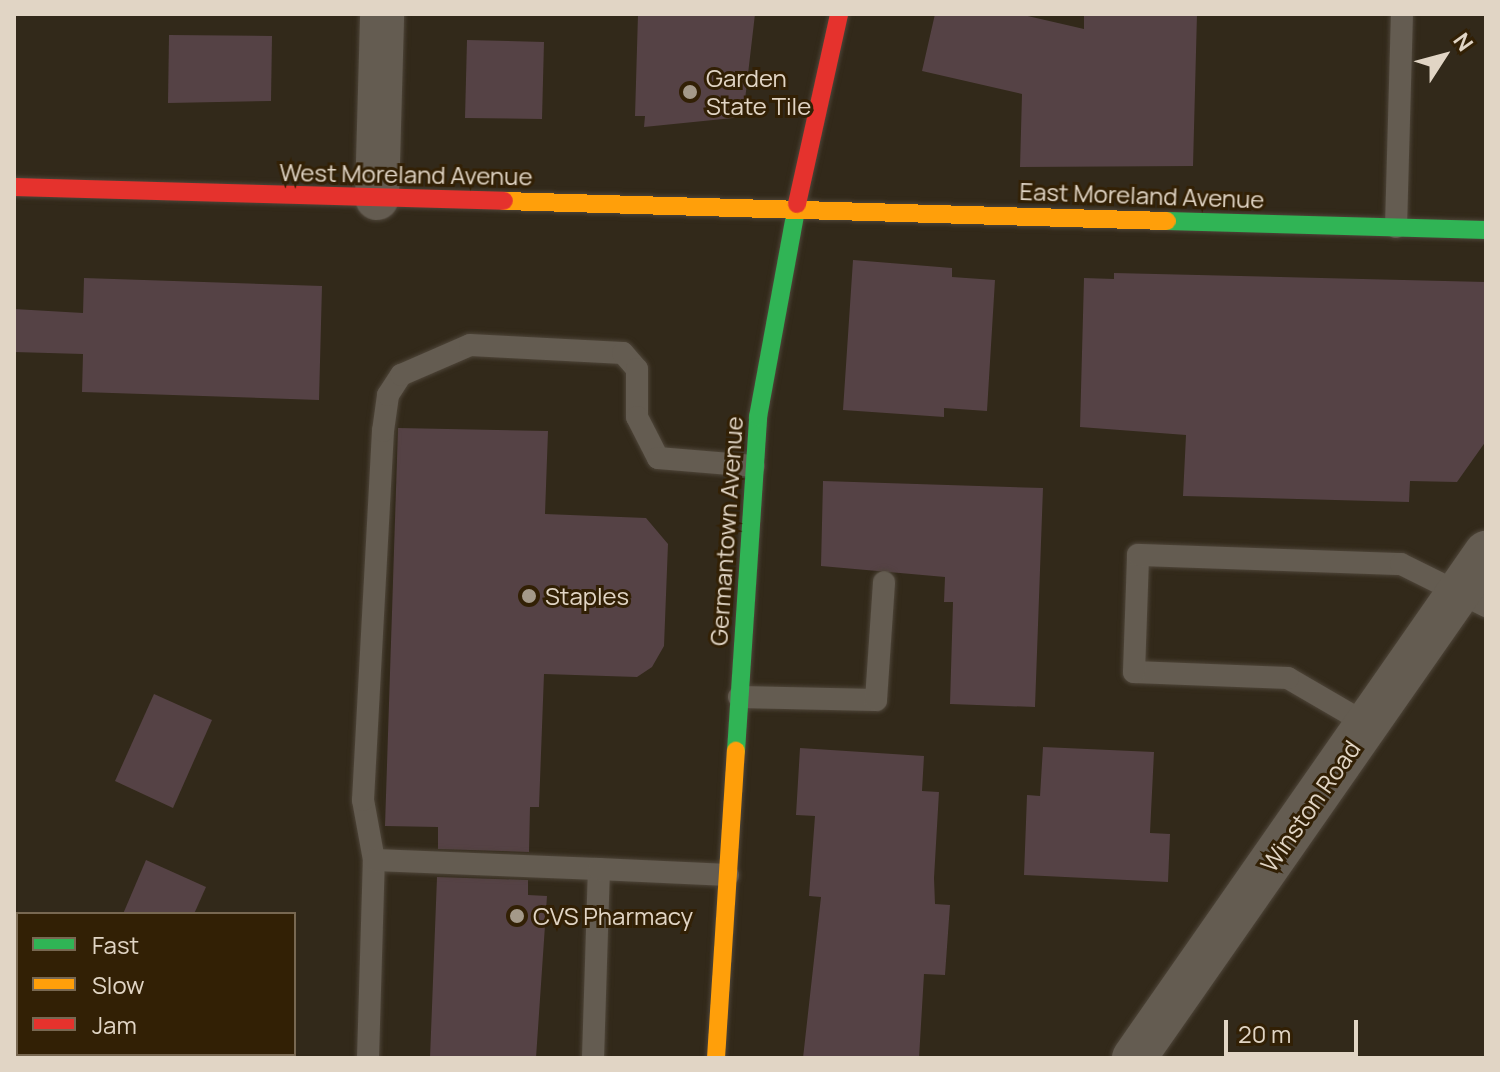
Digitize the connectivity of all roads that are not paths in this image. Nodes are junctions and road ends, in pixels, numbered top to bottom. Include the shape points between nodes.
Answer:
1 (382, 14) edge
2 (839, 14) edge
3 (1402, 14) edge
4 (14, 187) edge
5 (377, 198) junction
6 (797, 209) junction
7 (1396, 227) junction
8 (1486, 230) edge
9 (754, 466) junction
10 (1486, 553) edge
11 (884, 582) dead end
12 (1472, 599) edge
13 (739, 697) junction
14 (1367, 724) junction
15 (374, 860) junction
16 (599, 869) junction
17 (728, 875) junction
18 (368, 1058) edge
19 (593, 1058) edge
20 (716, 1058) edge
21 (1134, 1058) edge

1 - 5 street
2 - 6 street, Germantown Avenue
3 - 7 lane
4 - 5 street, West Moreland Avenue
5 - 6 street, West Moreland Avenue
6 - 7 street, East Moreland Avenue
6 - 9 street, Germantown Avenue via 772,314
7 - 8 street, East Moreland Avenue
9 - 13 street, Germantown Avenue
9 - 15 lane via 658,458 637,417 637,369 623,353 470,345 401,375 388,395 383,431 363,800
10 - 12 street, Winston Road
11 - 13 lane via 876,700
12 - 14 street, Winston Road
12 - 14 lane via 1421,570 1378,561 1138,555 1134,672 1288,678
13 - 17 street, Germantown Avenue
14 - 21 street, Winston Road
15 - 16 lane
15 - 18 lane
16 - 17 lane
16 - 19 lane
17 - 20 street, Germantown Avenue

